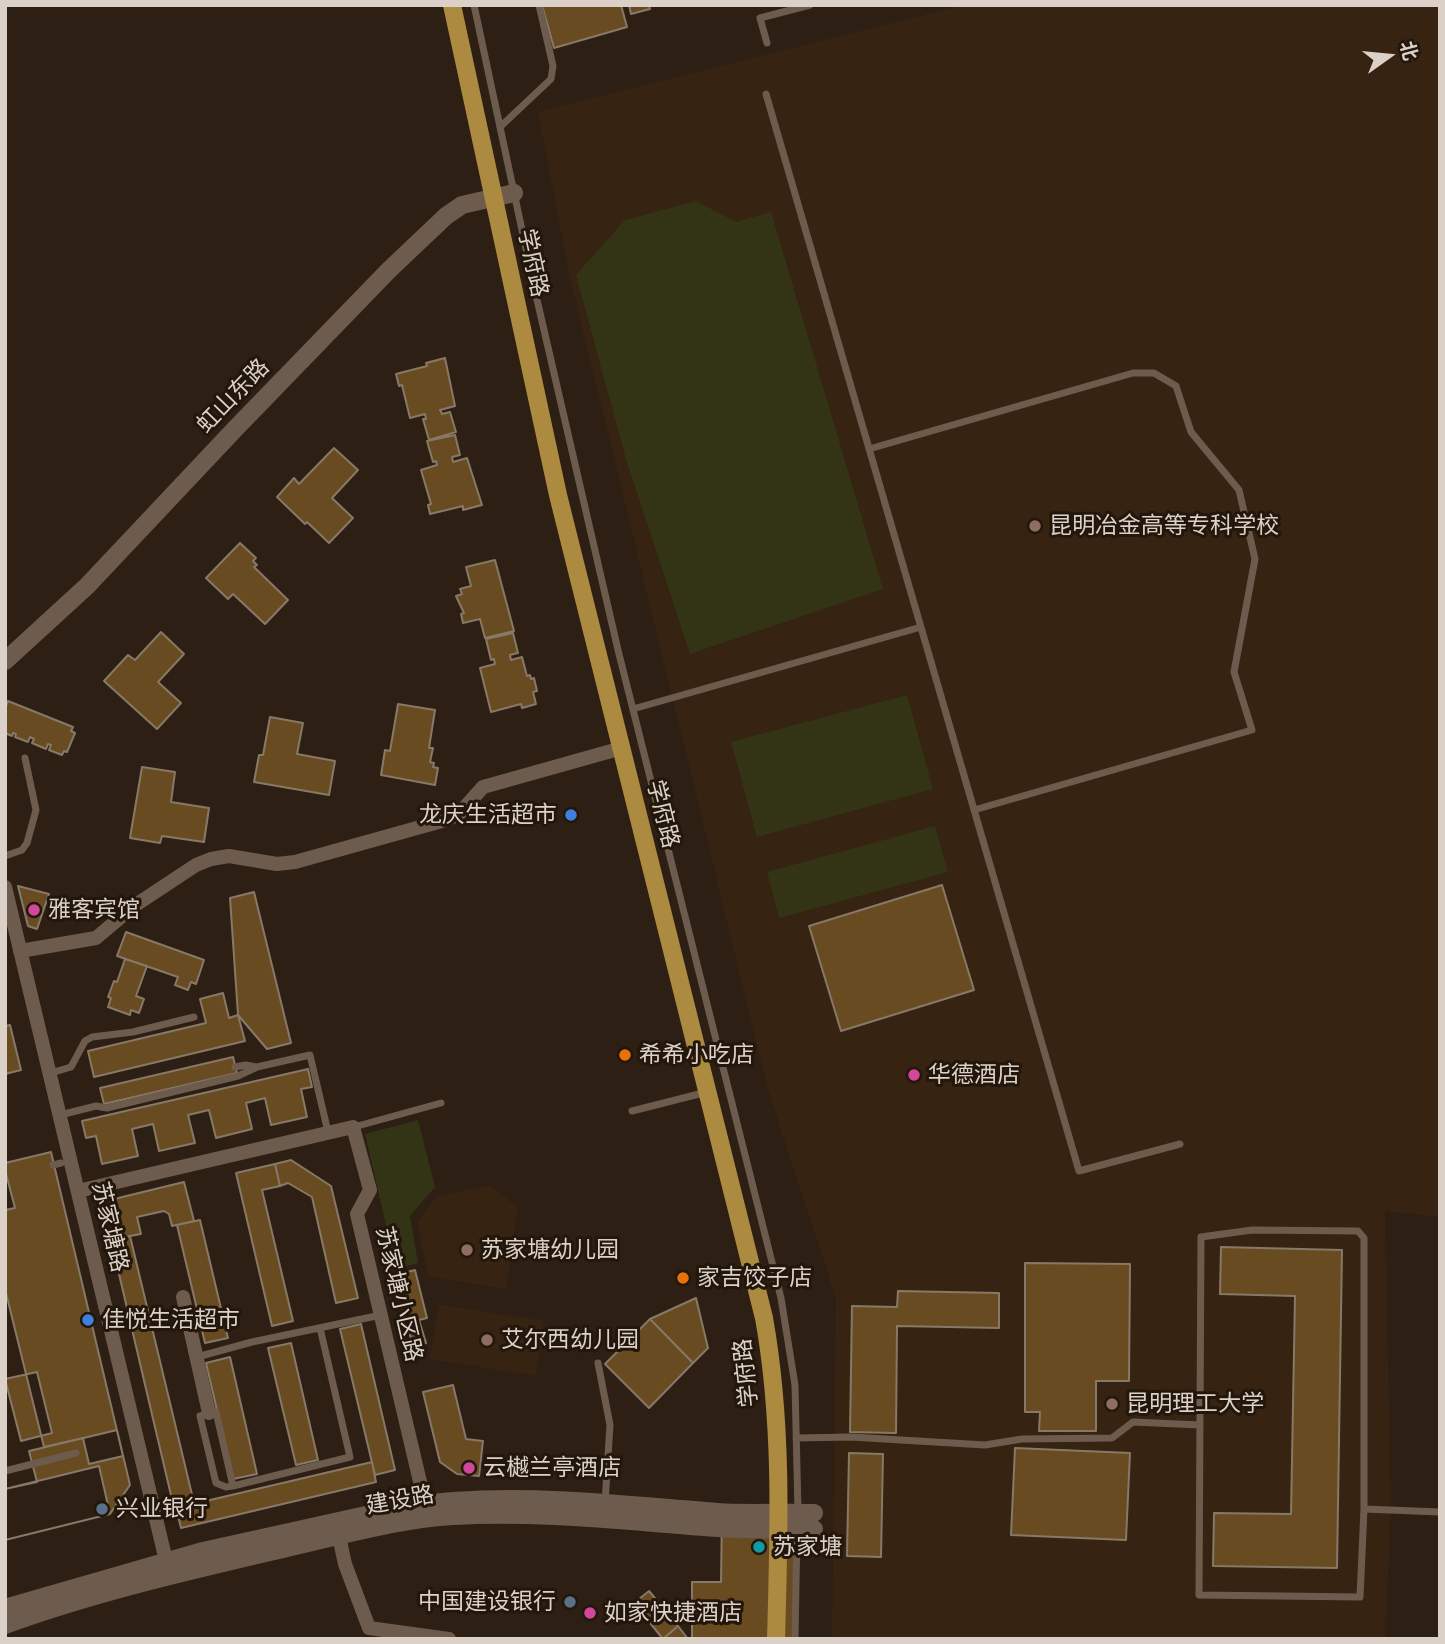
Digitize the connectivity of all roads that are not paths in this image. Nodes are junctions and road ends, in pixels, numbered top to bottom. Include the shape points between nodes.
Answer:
1 (452, 5) edge
2 (474, 5) edge
3 (538, 5) edge
4 (810, 5) edge
5 (767, 43) dead end
6 (766, 94) dead end
7 (500, 127) junction
8 (514, 193) junction
9 (494, 197) junction
10 (869, 449) junction
11 (921, 628) junction
12 (7, 655) edge
13 (633, 709) junction
14 (622, 748) junction
15 (25, 758) dead end
16 (974, 810) junction
17 (5, 856) edge
18 (5, 887) edge
19 (20, 951) junction
20 (194, 1017) dead end
21 (235, 1067) dead end
22 (257, 1068) junction
23 (51, 1073) junction
24 (708, 1092) junction
25 (441, 1103) dead end
26 (632, 1111) dead end
27 (60, 1115) junction
28 (353, 1127) junction
29 (328, 1133) junction
30 (1180, 1144) dead end
31 (78, 1191) junction
32 (183, 1297) dead end
33 (381, 1314) junction
34 (320, 1328) junction
35 (197, 1357) junction
36 (598, 1363) dead end
37 (209, 1413) junction
38 (1200, 1424) junction
39 (796, 1438) junction
40 (75, 1453) dead end
41 (5, 1471) edge
42 (233, 1486) junction
43 (425, 1503) junction
44 (606, 1504) junction
45 (1364, 1508) junction
46 (1440, 1511) edge
47 (778, 1521) junction
48 (806, 1521) junction
49 (338, 1529) junction
50 (168, 1569) junction
51 (5, 1608) edge
52 (5, 1625) edge
53 (449, 1639) edge
54 (776, 1639) edge
55 (795, 1639) edge

1 - 9 main road, 学府路
2 - 7 lane, 学府路
3 - 7 lane via 553,66 551,79
4 - 5 lane via 760,18
6 - 10 lane
7 - 8 lane, 学府路
8 - 9 street, 虹山东路
8 - 13 lane, 学府路
9 - 12 street, 虹山东路 via 462,205 446,216 234,429 87,586
9 - 14 main road, 学府路 via 558,495
10 - 11 lane
10 - 16 lane via 1133,373 1154,373 1176,386 1191,432 1239,490 1255,559 1234,672 1251,730
11 - 13 lane
11 - 16 lane
13 - 39 lane, 学府路 via 781,1298 795,1385
14 - 19 street via 483,787 458,815 442,821 295,862 277,864 229,856 211,859 134,906 96,938
14 - 24 main road, 学府路
15 - 17 lane via 36,810 27,843
16 - 30 lane via 1079,1171
18 - 19 street, 苏家塘路
19 - 23 street, 苏家塘路
20 - 23 lane via 92,1037 71,1067
21 - 22 lane
22 - 27 lane via 107,1108 96,1106
22 - 29 lane via 310,1055
23 - 27 street, 苏家塘路
24 - 26 lane
24 - 47 main road, 学府路 via 771,1354
25 - 28 lane
27 - 31 street, 苏家塘路
28 - 29 street
28 - 33 street, 苏家塘小区路 via 370,1190 357,1214
29 - 31 street
31 - 50 street, 苏家塘路
32 - 35 street
33 - 34 lane
33 - 43 street, 苏家塘小区路
34 - 35 lane
34 - 42 lane via 350,1457
35 - 37 street
36 - 44 lane via 610,1425
37 - 42 lane via 216,1412
37 - 42 lane via 200,1416 216,1483
38 - 39 lane via 1133,1423 1112,1438 1022,1438 985,1445
38 - 45 lane via 1199,1595 1360,1597
38 - 45 lane via 1201,1237 1252,1230 1358,1231 1364,1238
39 - 48 lane, 学府路
40 - 41 lane
43 - 44 street, 建设路 via 472,1499
43 - 49 street, 建设路
44 - 47 street, 建设路
45 - 46 lane
47 - 48 street, 建设路
47 - 49 street, 建设路 via 720,1528 476,1515
47 - 54 main road, 学府路
48 - 55 lane, 学府路
49 - 50 street, 建设路
49 - 53 street via 345,1564 369,1628
50 - 51 street, 建设路
50 - 52 street, 建设路

